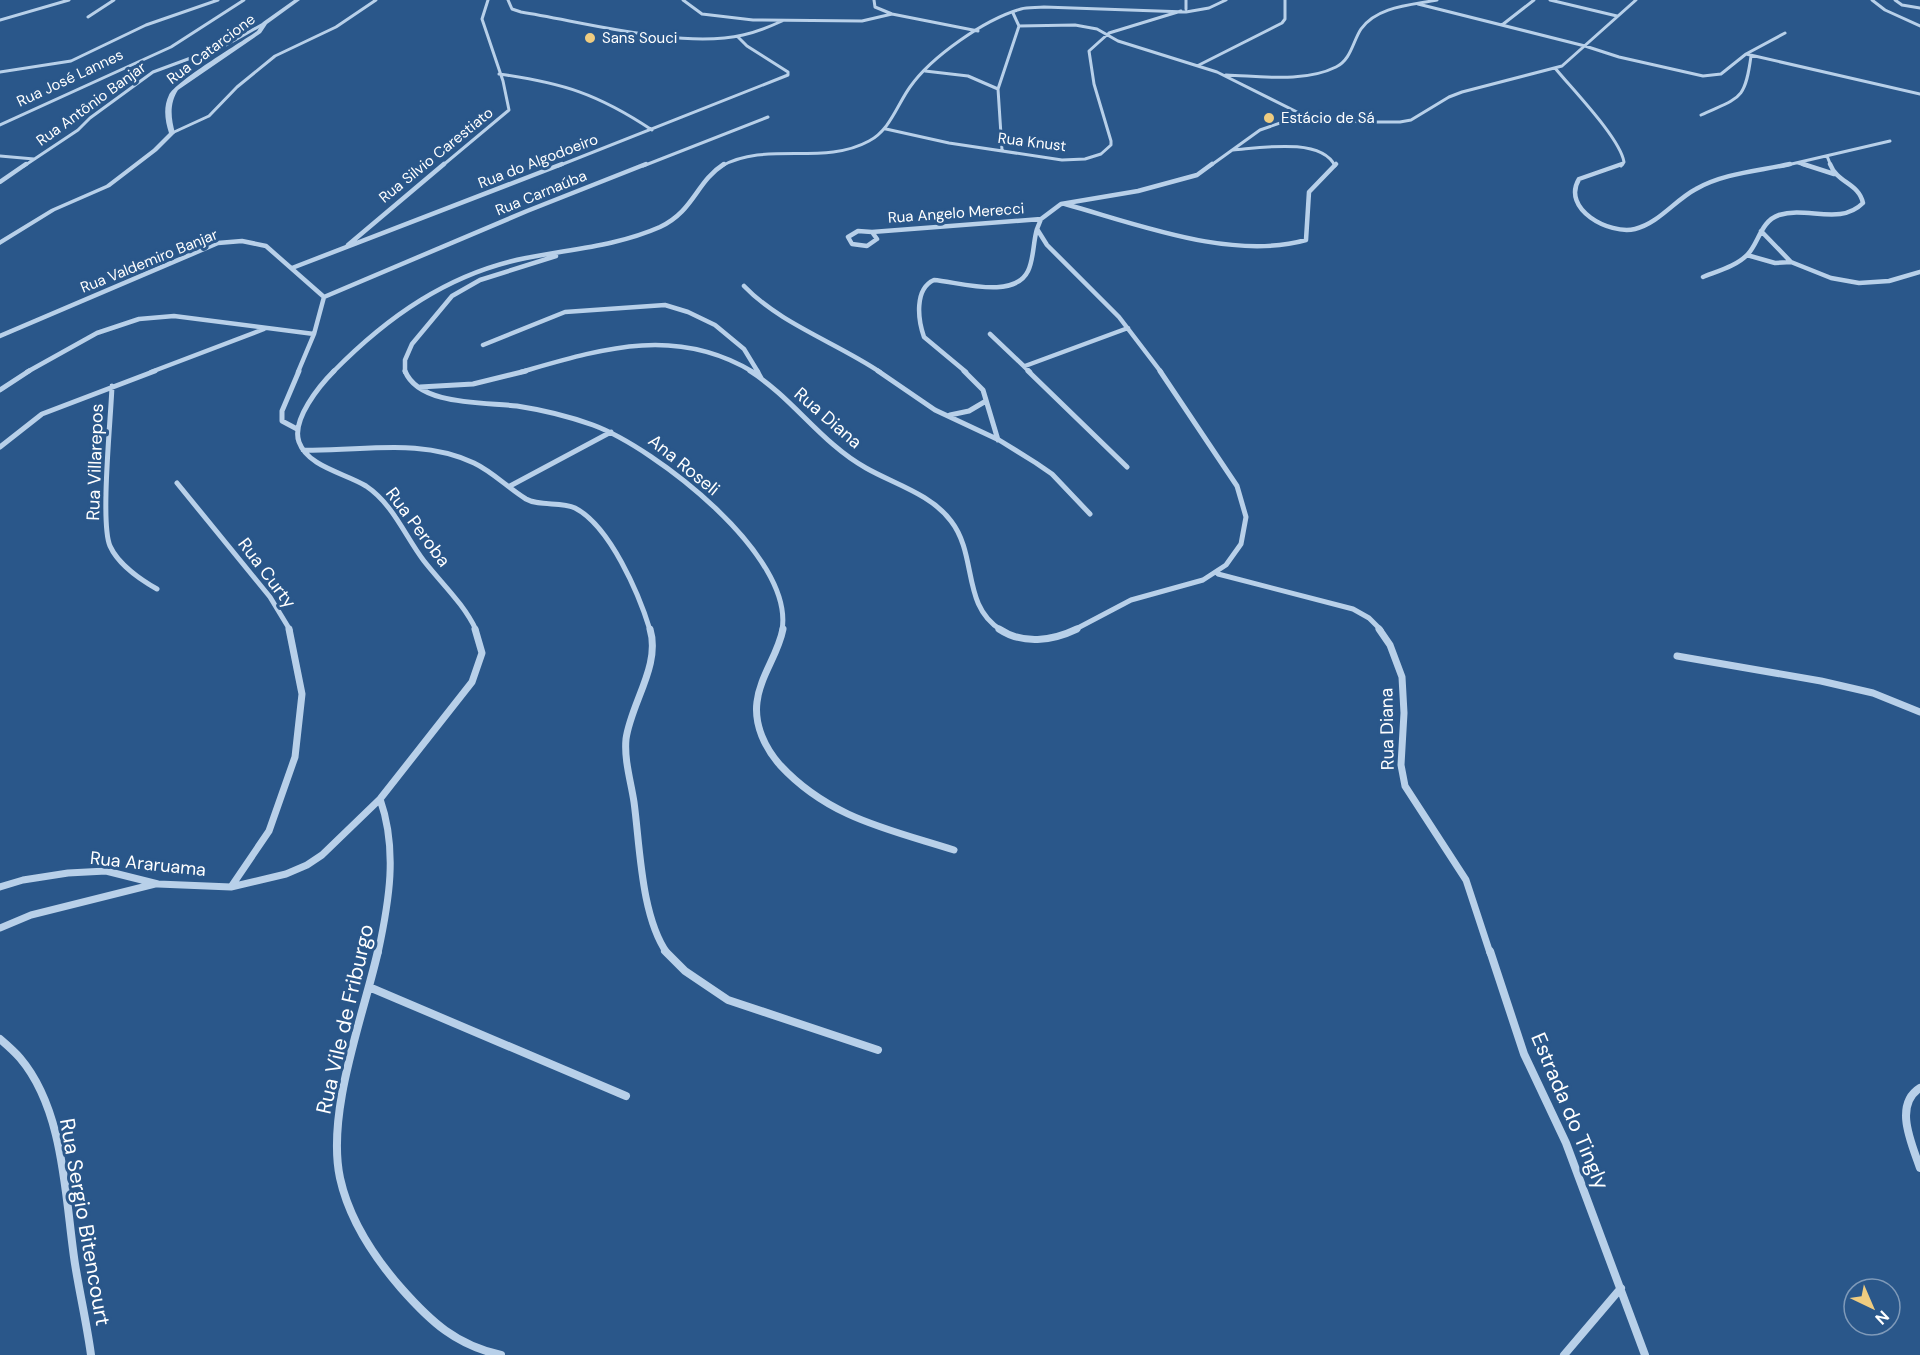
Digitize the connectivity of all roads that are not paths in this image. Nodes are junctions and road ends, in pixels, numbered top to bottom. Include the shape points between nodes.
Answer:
1 (69, 0) edge
2 (114, 0) edge
3 (218, 0) edge
4 (244, 0) edge
5 (297, 0) edge
6 (376, 0) edge
7 (488, 0) edge
8 (508, 0) edge
9 (683, 0) edge
10 (874, 0) edge
11 (1186, 0) edge
12 (1226, 0) edge
13 (1285, 0) edge
14 (1404, 0) edge
15 (1437, 0) edge
16 (1533, 0) edge
17 (1550, 0) edge
18 (1636, 0) edge
19 (1872, 0) edge
20 (1895, 0) edge
21 (1418, 4) junction
22 (1405, 7) junction
23 (1920, 8) edge
24 (1186, 9) junction
25 (1013, 13) junction
26 (892, 14) junction
27 (1617, 16) junction
28 (88, 17) dead end
29 (0, 20) edge
30 (782, 21) junction
31 (265, 23) junction
32 (1502, 25) junction
33 (1019, 26) junction
34 (1920, 26) edge
35 (978, 31) junction
36 (1109, 33) junction
37 (1785, 33) dead end
38 (738, 37) junction
39 (1585, 46) junction
40 (1746, 54) junction
41 (1751, 56) junction
42 (1199, 65) junction
43 (1555, 68) junction
44 (925, 71) junction
45 (0, 72) edge
46 (499, 74) junction
47 (1226, 75) junction
48 (998, 89) junction
49 (1920, 94) edge
50 (1303, 115) junction
51 (1701, 115) dead end
52 (768, 117) dead end
53 (0, 125) edge
54 (886, 129) junction
55 (652, 130) junction
56 (172, 133) junction
57 (1890, 141) dead end
58 (1002, 150) junction
59 (1233, 150) junction
60 (0, 156) edge
61 (1827, 156) junction
62 (35, 159) junction
63 (1798, 162) junction
64 (1834, 174) junction
65 (0, 182) edge
66 (1061, 204) junction
67 (1041, 219) junction
68 (1037, 229) junction
69 (1761, 231) junction
70 (872, 232) junction
71 (0, 243) edge
72 (344, 248) junction
73 (567, 252) junction
74 (1747, 255) junction
75 (1791, 262) junction
76 (292, 268) junction
77 (1920, 272) edge
78 (1703, 277) dead end
79 (744, 285) dead end
80 (324, 297) junction
81 (1128, 328) junction
82 (264, 329) junction
83 (314, 334) junction
84 (990, 334) dead end
85 (0, 336) edge
86 (483, 345) dead end
87 (1025, 366) junction
88 (761, 378) junction
89 (112, 386) junction
90 (420, 387) junction
91 (0, 390) edge
92 (986, 399) junction
93 (949, 415) junction
94 (297, 429) junction
95 (611, 432) junction
96 (999, 440) junction
97 (0, 447) edge
98 (302, 450) junction
99 (1127, 466) dead end
100 (177, 483) dead end
101 (510, 486) junction
102 (1090, 514) dead end
103 (1218, 573) junction
104 (157, 589) dead end
105 (1677, 656) dead end
106 (1920, 712) edge
107 (380, 798) junction
108 (954, 850) dead end
109 (248, 865) joint
110 (1466, 880) joint
111 (158, 884) junction
112 (0, 887) edge
113 (231, 887) junction
114 (0, 928) edge
115 (369, 987) junction
116 (0, 1039) edge
117 (878, 1050) dead end
118 (1920, 1088) edge
119 (626, 1096) dead end
120 (1920, 1168) edge
121 (1621, 1288) junction
122 (91, 1355) edge
123 (501, 1355) edge
124 (1564, 1355) edge
125 (1645, 1355) edge

1 - 29 street
2 - 28 street
3 - 45 street via 146,25 67,62
4 - 53 street, Rua José Lannes via 184,40
5 - 31 street, Rua Catarcione
6 - 56 street via 336,27 275,56 209,116
7 - 46 street, Rua Silvio Carestiato via 482,19
8 - 38 street via 512,9 521,12 666,36
9 - 30 street via 708,15
10 - 26 street via 873,4
11 - 24 street
12 - 24 street via 1213,8
13 - 42 street via 1282,23
14 - 22 street
15 - 21 street
16 - 32 street
17 - 27 street
18 - 27 street
19 - 34 street
20 - 23 street
21 - 22 street
21 - 32 street
22 - 47 street via 1366,23 1345,62 1337,67 1300,74
24 - 25 street via 1058,3
24 - 36 street, Rua Knust
25 - 33 street
25 - 35 street
26 - 30 street via 862,21
26 - 35 street
27 - 39 street
30 - 38 street
31 - 56 street, Rua Catarcione via 171,94 167,113
31 - 62 street, Rua Antônio Banjar via 226,45 153,72
32 - 39 street
33 - 36 street via 1077,26
33 - 48 street
35 - 44 street
36 - 42 street via 1121,42
36 - 58 street, Rua Knust via 1091,48 1089,55 1111,135 1108,149 1085,159 1062,160
37 - 40 street
38 - 55 street, Rua do Algodoeiro via 788,72 786,76
39 - 40 street via 1703,76 1721,74
39 - 43 street via 1567,63
40 - 41 street
41 - 49 street
41 - 51 street via 1742,96
42 - 47 street
43 - 50 street via 1462,92 1411,120 1360,122
43 - 63 street via 1623,156 1621,166 1579,179 1575,184 1581,210 1604,226 1637,228 1700,187
44 - 48 street via 968,76
44 - 54 street via 900,102
46 - 55 street via 548,81 585,92
46 - 72 street, Rua Silvio Carestiato via 511,105 506,114
47 - 50 street
48 - 58 street
50 - 59 street via 1260,130
52 - 80 street, Rua Carnaúba via 527,211
54 - 58 street, Rua Knust
54 - 73 street via 876,138 851,148 725,164 704,180 682,213 667,223 638,235
55 - 72 street, Rua do Algodoeiro
56 - 71 street via 108,186 53,210
57 - 61 street
59 - 66 street via 1197,175 1138,191
59 - 66 street via 1296,147 1314,149 1332,159 1334,169 1309,194 1306,240 1260,247 1235,245
60 - 62 street
61 - 63 street
61 - 64 street
62 - 65 street, Rua Antônio Banjar
63 - 64 street
64 - 69 street via 1857,189 1863,200 1861,207 1841,215 1781,214
66 - 67 street
67 - 68 street
67 - 70 street, Rua Angelo Merecci
68 - 81 street via 1047,245
68 - 92 street via 1023,279 987,288 934,280 921,293 924,337 980,384
69 - 74 street
69 - 75 street
70 - 70 street, Rua Angelo Merecci via 858,231 850,234 848,240 856,246 867,246 877,239
72 - 76 street, Rua do Algodoeiro
73 - 90 street via 480,281 448,299 409,347 404,368 407,379
73 - 94 street via 482,269 433,290 343,362 309,402
74 - 75 street via 1775,263
74 - 78 street
75 - 77 street via 1819,275 1859,283 1889,281
76 - 80 street, Rua Valdemiro Banjar
76 - 85 street, Rua Valdemiro Banjar via 256,242 218,243
79 - 93 street via 760,303 859,358 935,410
80 - 83 street
81 - 87 street
81 - 103 street via 1235,480 1246,505 1247,524 1240,544
82 - 83 street
82 - 89 street
82 - 91 street via 176,317 143,319 92,336
83 - 94 street via 281,416 286,425
84 - 87 street
86 - 88 street via 565,312 665,305 715,325 744,349
87 - 99 street
88 - 90 street, Rua Diana via 723,357 681,344 565,358 471,385
88 - 103 street, Rua Diana via 852,460 942,511 961,541 980,612 1008,634 1048,639 1132,600 1205,581
89 - 97 street via 42,414
89 - 104 street, Rua Villarepos via 106,515 110,546 136,578
90 - 95 street, Ana Roseli via 455,400 550,411
92 - 93 street via 969,411
92 - 96 street
93 - 96 street
94 - 98 street
95 - 101 street
95 - 108 street, Ana Roseli via 668,467 733,527 765,564 784,615 756,715 772,754 805,791 866,825
96 - 102 street via 1052,474
98 - 101 street via 413,446 461,458
98 - 107 street, Rua Peroba via 368,488 396,516 422,559 453,596 482,646 482,660 472,682
100 - 109 street, Rua Curty via 270,597 289,627 302,694 295,757 269,831
101 - 117 street via 528,500 573,507 588,516 617,556 645,614 653,640 648,671 632,711 626,741 641,867 654,926 665,951 685,971 728,1000
103 - 110 street, Rua Diana via 1353,609 1385,634 1402,684 1400,771 1405,786
105 - 106 street via 1863,690
107 - 113 street, Rua Peroba via 307,865
107 - 115 street, Rua Vile de Friburgo via 389,827 389,884
109 - 113 street, Rua Araruama
110 - 121 street, Estrada do Tingly via 1524,1054 1566,1143
111 - 112 street, Rua Araruama via 106,871 68,873
111 - 113 street, Rua Araruama
111 - 114 street via 31,915
115 - 119 street
115 - 123 street, Rua Vile de Friburgo via 339,1115 338,1162 346,1202 393,1280 434,1325 483,1352
116 - 122 street, Rua Sergio Bitencourt via 20,1055 39,1087 58,1146
118 - 120 street via 1913,1090 1906,1100 1905,1114
121 - 124 street
121 - 125 street, Estrada do Tingly

